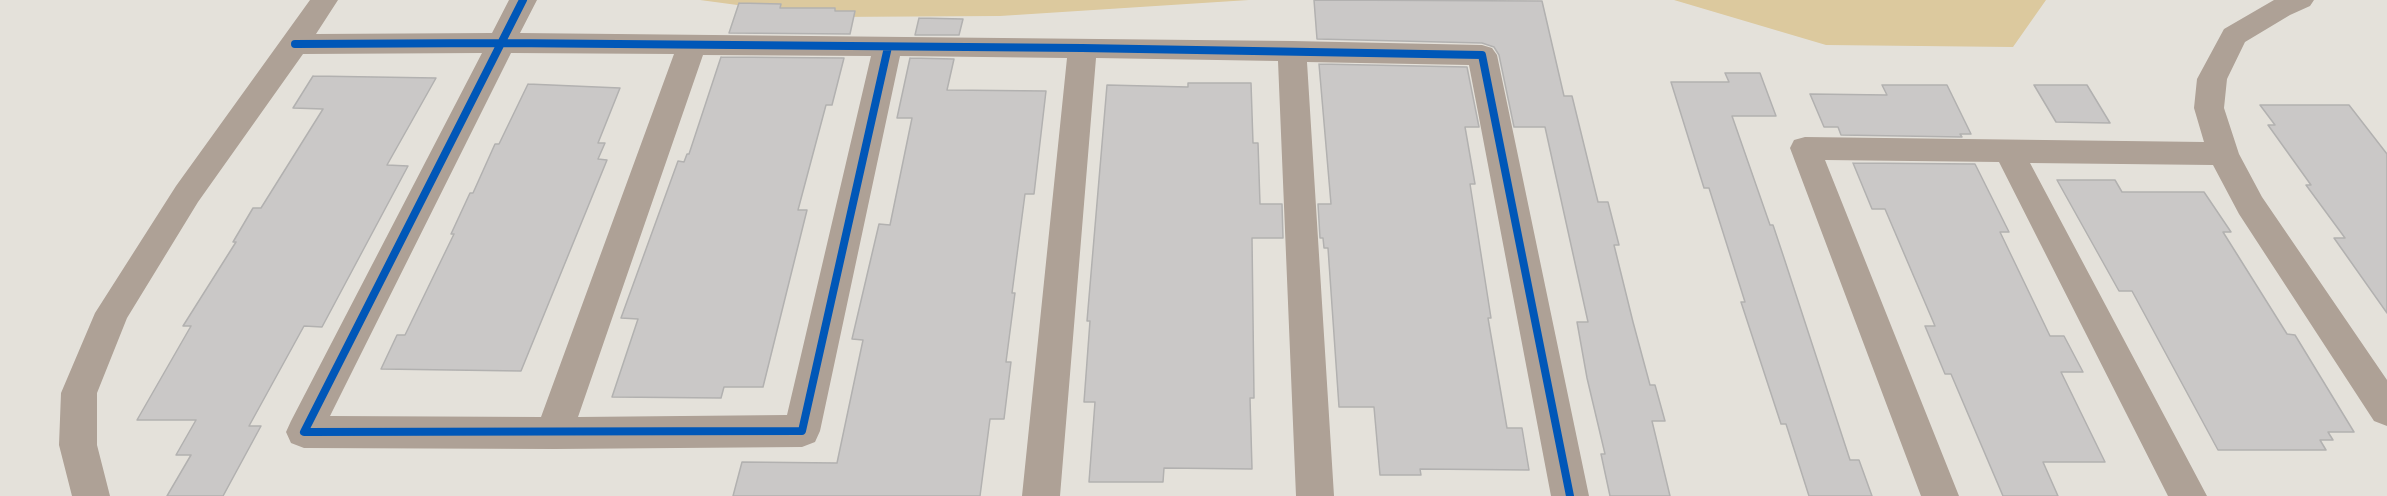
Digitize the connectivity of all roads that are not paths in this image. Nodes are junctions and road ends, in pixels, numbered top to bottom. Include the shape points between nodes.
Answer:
1 (324, 0) edge
2 (523, 0) edge
3 (2300, 0) edge
4 (502, 43) junction
5 (295, 44) junction
6 (691, 46) junction
7 (888, 47) junction
8 (1082, 48) junction
9 (1292, 51) junction
10 (2009, 153) junction
11 (2223, 154) junction
12 (2387, 410) edge
13 (554, 434) junction
14 (91, 496) edge
15 (1041, 496) edge
16 (1315, 496) edge
17 (1570, 496) edge
18 (1940, 496) edge
19 (2188, 496) edge

1 - 5 street
2 - 4 street
3 - 11 street via 2234,36 2212,79 2209,108
4 - 5 street
4 - 6 street
4 - 13 street via 304,432
5 - 14 street via 187,194 112,313 80,393 78,445
6 - 7 street
6 - 13 street
7 - 8 street
7 - 13 street via 802,431
8 - 9 street
8 - 15 street
9 - 16 street
9 - 17 street via 1482,55
10 - 11 street
10 - 18 street via 1805,148
10 - 19 street
11 - 12 street via 2250,204

